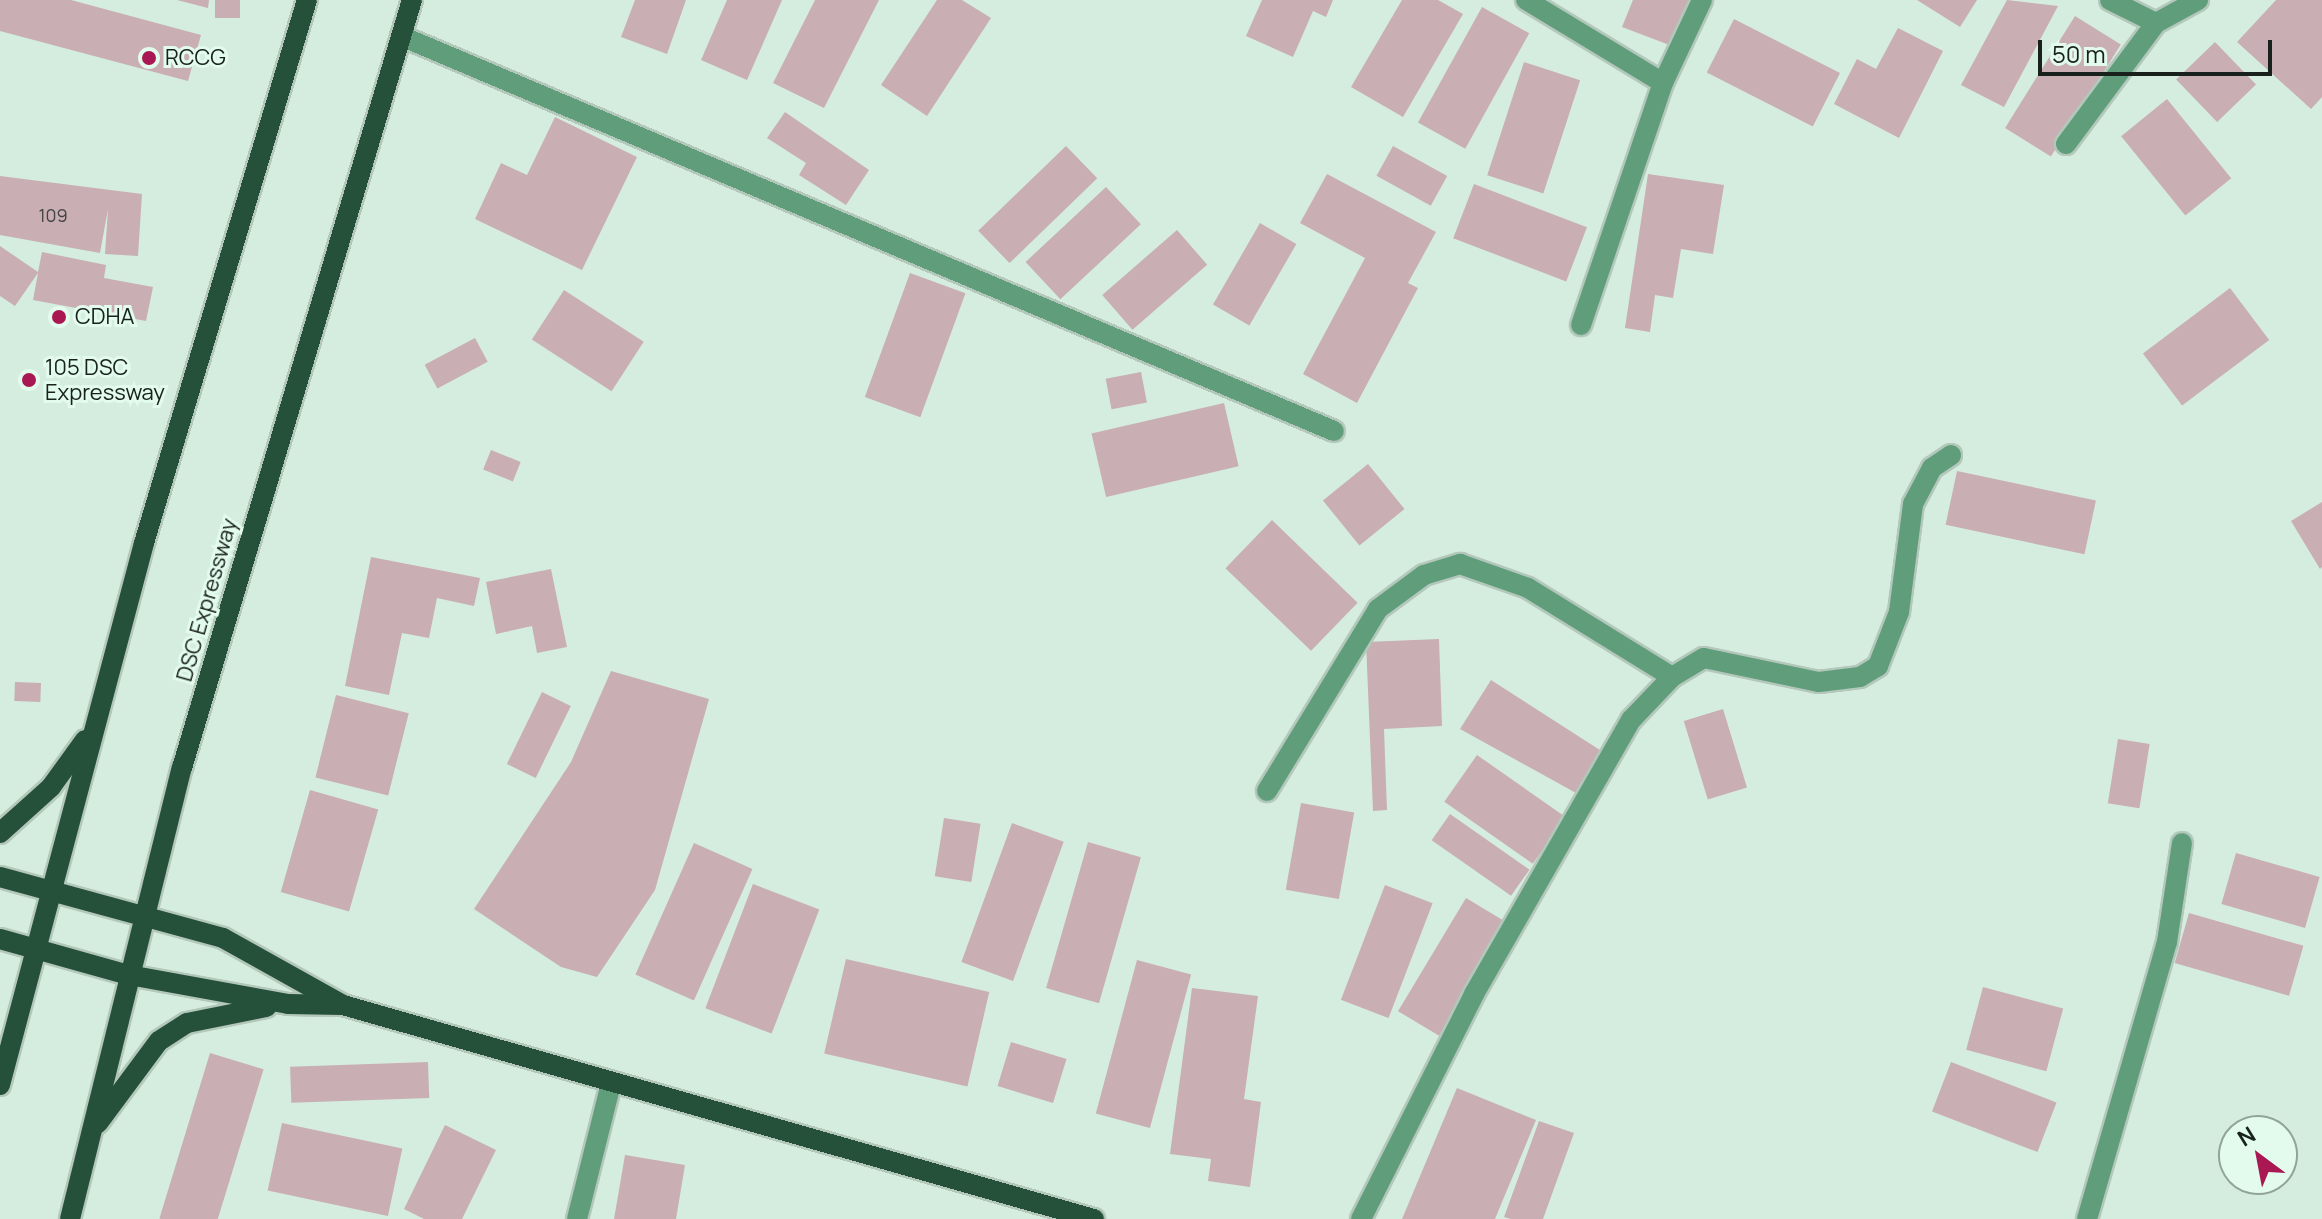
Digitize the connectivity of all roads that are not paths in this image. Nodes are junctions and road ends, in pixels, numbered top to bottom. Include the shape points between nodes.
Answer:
1 (307, 0) edge
2 (412, 0) edge
3 (1526, 0) edge
4 (1702, 0) edge
5 (2110, 0) edge
6 (2198, 0) edge
7 (2156, 23) junction
8 (401, 36) junction
9 (1663, 83) junction
10 (2066, 144) dead end
11 (1581, 325) dead end
12 (1334, 431) dead end
13 (1951, 455) dead end
14 (1672, 677) junction
15 (95, 727) junction
16 (1267, 791) dead end
17 (0, 833) edge
18 (2182, 843) dead end
19 (0, 877) edge
20 (48, 891) junction
21 (145, 916) junction
22 (0, 939) edge
23 (32, 951) junction
24 (129, 975) junction
25 (288, 1004) junction
26 (343, 1005) junction
27 (611, 1084) junction
28 (0, 1085) edge
29 (82, 1155) junction
30 (70, 1219) edge
31 (577, 1219) edge
32 (1094, 1219) edge
33 (1361, 1219) edge
34 (2087, 1219) edge

1 - 15 main road
2 - 8 main road, DSC Expressway
3 - 9 street
4 - 9 street
5 - 7 street
6 - 7 street
7 - 10 street
8 - 12 street
8 - 21 main road, DSC Expressway
9 - 11 street
13 - 14 street via 1932,468 1913,504 1899,612 1878,666 1860,677 1819,682 1704,658
14 - 16 street via 1528,588 1460,564 1424,575 1378,609
14 - 33 street via 1631,720 1474,994
15 - 17 main road via 51,787
15 - 20 main road
18 - 34 street via 2167,942
19 - 20 main road
20 - 21 main road
20 - 23 main road
21 - 24 main road, DSC Expressway
21 - 26 main road via 223,938
22 - 23 main road
23 - 24 main road
23 - 28 main road
24 - 25 main road
24 - 29 main road, DSC Expressway
25 - 26 main road
25 - 29 main road via 187,1023 159,1041 106,1105
26 - 27 main road
27 - 31 street
27 - 32 main road
29 - 30 main road, DSC Expressway

